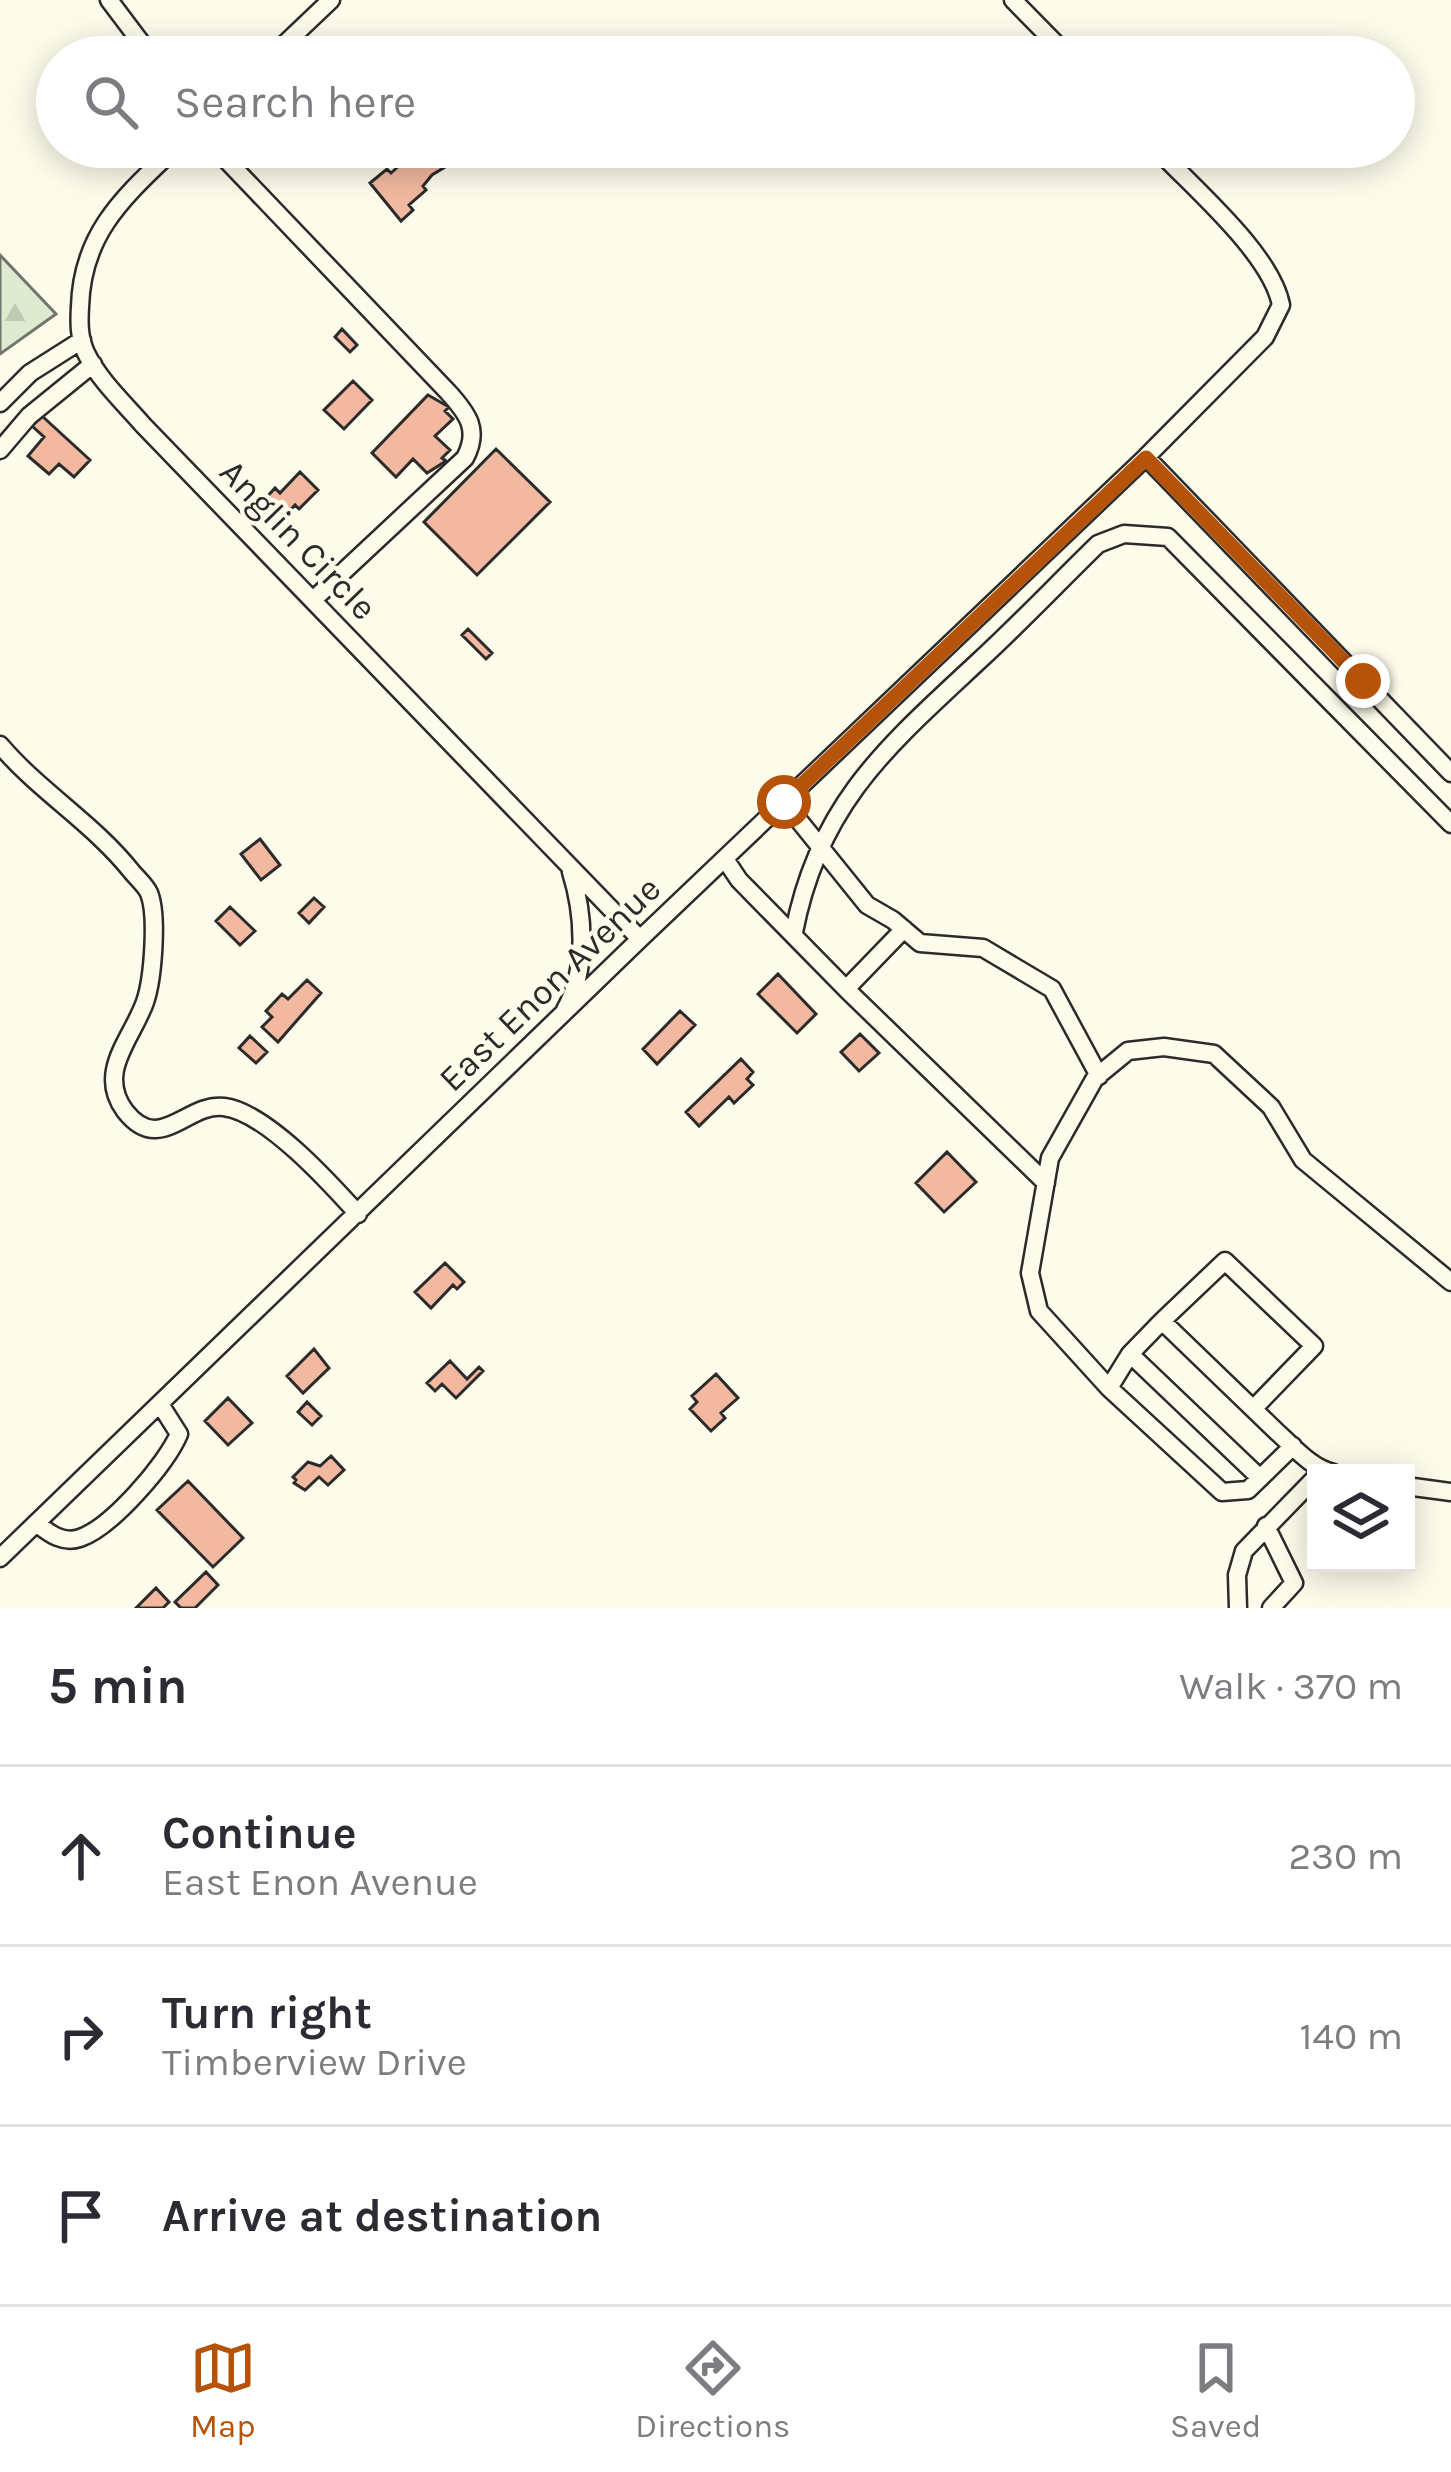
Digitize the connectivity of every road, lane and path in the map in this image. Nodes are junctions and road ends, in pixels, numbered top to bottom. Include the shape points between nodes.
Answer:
1 (109, 0) edge
2 (331, 0) edge
3 (1013, 0) edge
4 (136, 36) edge
5 (293, 36) edge
6 (1048, 36) edge
7 (154, 168) edge
8 (234, 168) edge
9 (1174, 168) edge
10 (82, 340) junction
11 (93, 364) junction
12 (0, 403) edge
13 (0, 450) edge
14 (1146, 458) junction
15 (313, 600) junction
16 (0, 745) edge
17 (1451, 773) edge
18 (784, 802) junction
19 (1451, 824) edge
20 (818, 846) junction
21 (724, 859) junction
22 (569, 865) junction
23 (904, 929) junction
24 (794, 932) junction
25 (640, 939) junction
26 (846, 988) junction
27 (554, 1026) junction
28 (1099, 1076) junction
29 (1046, 1183) junction
30 (358, 1214) junction
31 (1451, 1282) edge
32 (1162, 1322) junction
33 (1130, 1354) junction
34 (1108, 1388) junction
35 (160, 1404) junction
36 (1252, 1409) junction
37 (1294, 1447) junction
38 (1313, 1464) edge
39 (1260, 1478) junction
40 (1415, 1487) edge
41 (1307, 1488) edge
42 (1451, 1492) edge
43 (36, 1523) junction
44 (1266, 1526) junction
45 (0, 1558) edge
46 (1238, 1608) edge
47 (1271, 1608) edge

1 - 4 street
2 - 5 street
3 - 6 street
7 - 10 street, Anglin Circle via 103,225 80,278
8 - 15 street via 472,426 465,458
9 - 14 street, East Enon Avenue via 1243,242 1281,305 1265,337
10 - 11 street, Anglin Circle
10 - 12 street
11 - 13 street
11 - 15 street, Anglin Circle
14 - 17 street
14 - 18 street, East Enon Avenue
15 - 22 street, Anglin Circle
16 - 30 street via 110,844 149,894 152,976 112,1071 124,1109 155,1130 228,1106 281,1138
18 - 20 street
18 - 21 street, East Enon Avenue
19 - 20 street via 1168,537 1124,534 1099,544 884,749
20 - 23 street via 867,904
20 - 24 street
21 - 24 street
21 - 25 street, East Enon Avenue
22 - 25 street, Anglin Circle
22 - 27 street via 583,924 569,1003
23 - 26 street
23 - 28 street via 920,943 983,948 1052,989
24 - 26 street
25 - 27 street, East Enon Avenue
26 - 29 street
27 - 30 street, East Enon Avenue
28 - 29 street via 1050,1158
28 - 31 street via 1128,1051 1214,1054 1270,1107 1303,1160
29 - 34 street via 1030,1274 1039,1311
30 - 35 street, East Enon Avenue
32 - 33 street
32 - 36 street
32 - 36 street via 1225,1261 1313,1346
33 - 34 street
33 - 39 street
34 - 39 street via 1222,1492 1248,1490
35 - 43 street, East Enon Avenue
35 - 43 street via 179,1434 127,1505 80,1538 58,1539
36 - 37 street
37 - 38 street
37 - 39 street
40 - 42 street
41 - 44 street
43 - 45 street, East Enon Avenue
44 - 46 street via 1244,1551
44 - 47 street via 1294,1583

